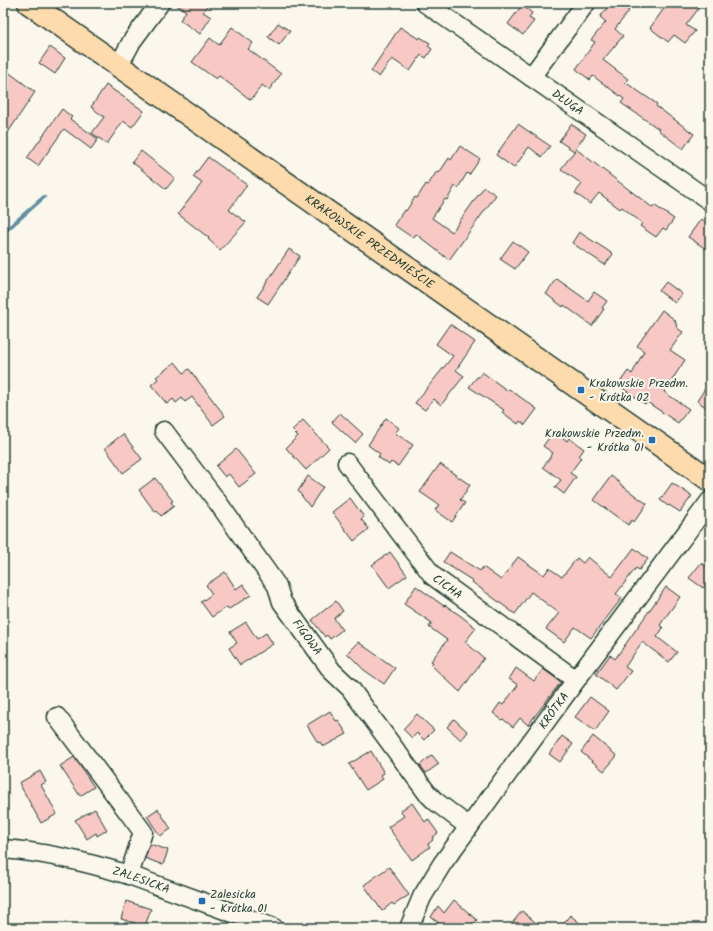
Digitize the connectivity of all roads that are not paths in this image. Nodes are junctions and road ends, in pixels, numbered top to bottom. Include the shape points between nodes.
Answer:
1 (29, 3) edge
2 (160, 3) edge
3 (586, 3) edge
4 (430, 4) edge
5 (118, 65) junction
6 (531, 77) junction
7 (710, 201) edge
8 (164, 430) dead end
9 (347, 463) dead end
10 (710, 480) edge
11 (710, 501) edge
12 (576, 680) junction
13 (57, 717) dead end
14 (469, 827) junction
15 (3, 849) edge
16 (129, 875) junction
17 (274, 928) edge
18 (409, 928) edge

1 - 5 main road, KRAKOWSKIE PRZEDMIEŚCIE
2 - 5 street
3 - 6 street
4 - 6 street, DŁUGA
5 - 10 main road, KRAKOWSKIE PRZEDMIEŚCIE
6 - 7 street, DŁUGA
8 - 14 street, FIGOWA via 277,586 282,602 332,671 350,688 427,793
9 - 12 street, CICHA via 433,576
11 - 12 street, KRÓTKA
12 - 14 street, KRÓTKA
13 - 16 street via 143,832
14 - 18 street, KRÓTKA via 422,897
15 - 16 street, ZALESICKA via 80,862
16 - 17 street, ZALESICKA

